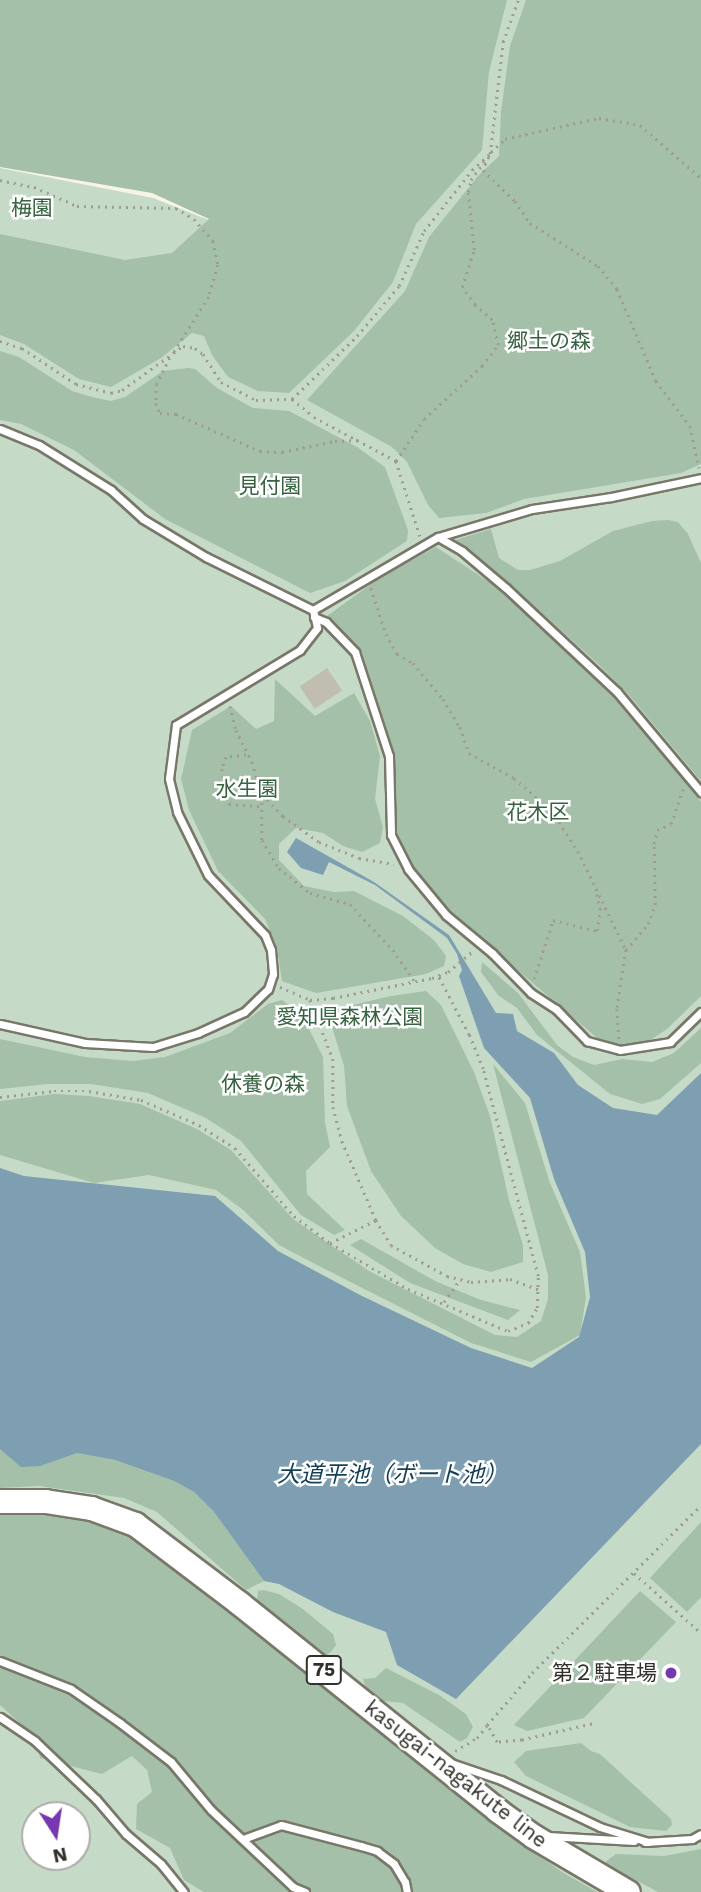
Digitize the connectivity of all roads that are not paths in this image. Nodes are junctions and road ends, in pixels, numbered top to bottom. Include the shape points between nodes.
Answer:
1 (0, 429) edge
2 (701, 476) edge
3 (438, 537) junction
4 (314, 614) junction
5 (701, 792) edge
6 (701, 1012) edge
7 (0, 1024) edge
8 (0, 1501) edge
9 (0, 1661) edge
10 (0, 1717) edge
11 (446, 1756) junction
12 (701, 1834) edge
13 (533, 1836) junction
14 (243, 1839) junction
15 (648, 1842) junction
16 (184, 1892) edge
17 (305, 1892) edge
18 (407, 1892) edge
19 (628, 1892) edge

1 - 4 lane via 39,445 111,490 144,519
2 - 3 lane via 611,498 532,509
3 - 4 lane
3 - 5 lane via 506,588 617,692
4 - 6 lane via 355,652 389,756 391,835 408,869 446,915 587,1041 620,1050 670,1042
4 - 7 lane via 317,628 300,650 176,725 169,779 177,811 208,875 265,934 271,950 268,989 244,1012 198,1034 153,1047 85,1043
8 - 11 main road, kasugai-nagakute line / 75 via 91,1508 135,1524
9 - 14 lane via 71,1689 120,1723 171,1762 211,1810
10 - 16 lane via 52,1757
11 - 13 main road, kasugai-nagakute line / 75
11 - 15 lane via 600,1827
12 - 15 lane via 692,1839
13 - 15 lane
13 - 19 main road, kasugai-nagakute line / 75
14 - 17 lane via 293,1887
14 - 18 lane via 281,1825 369,1848 394,1864

